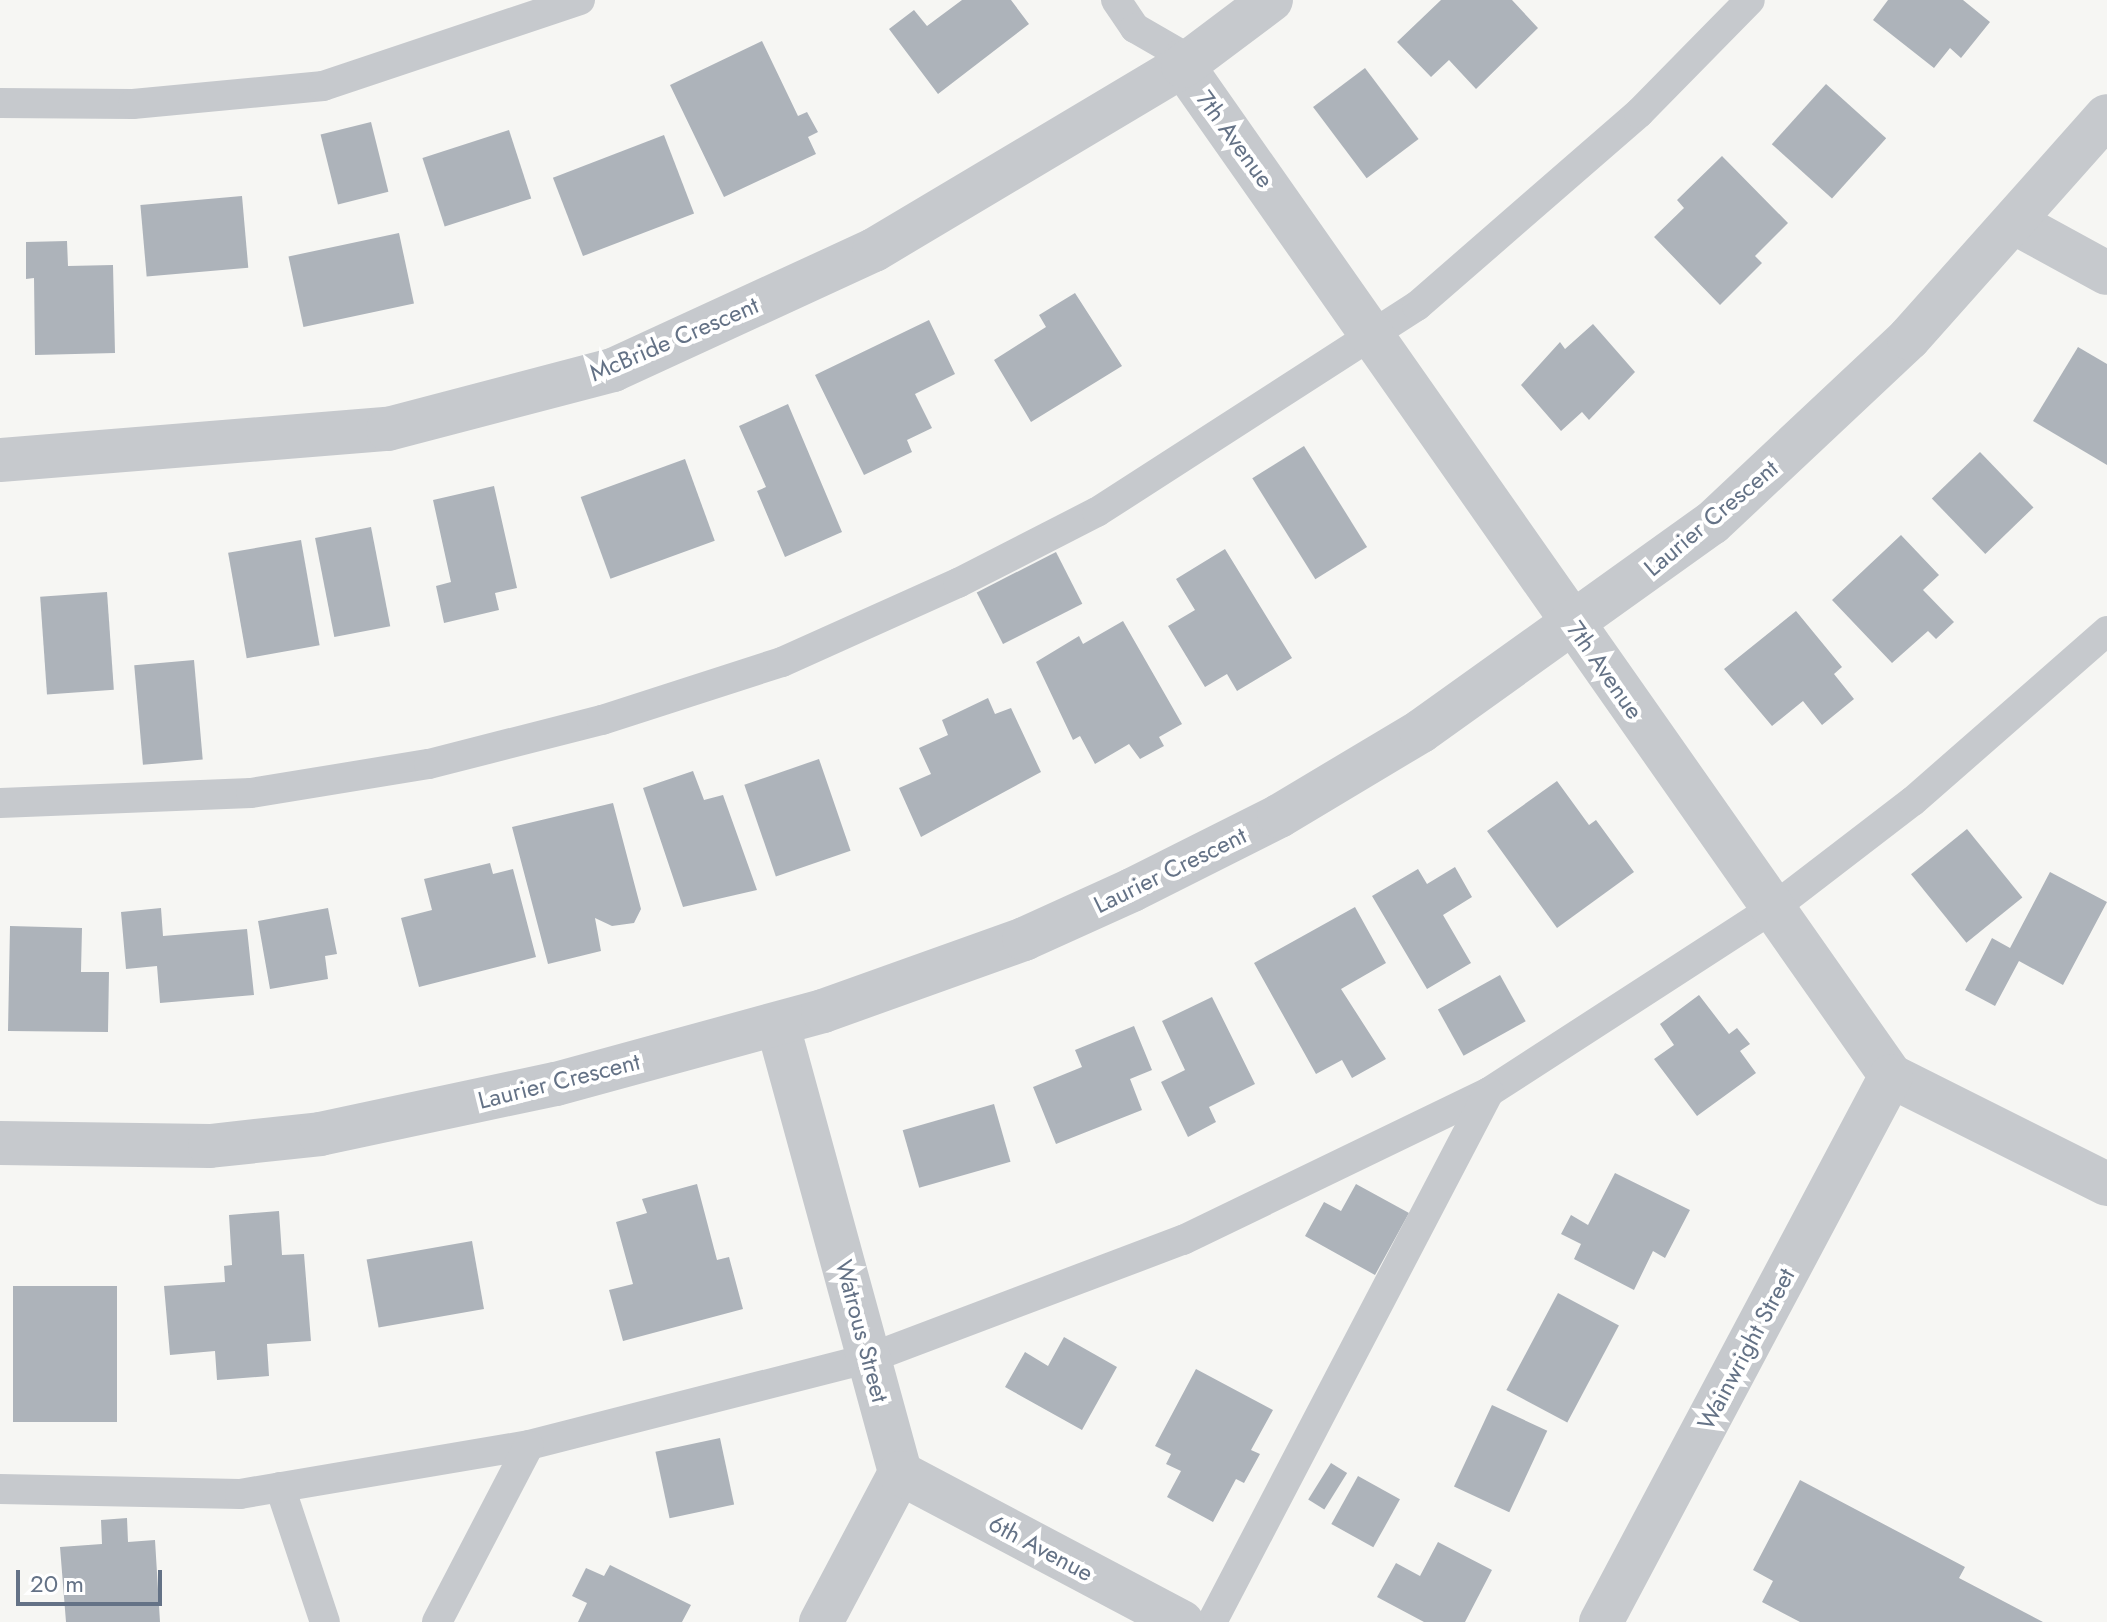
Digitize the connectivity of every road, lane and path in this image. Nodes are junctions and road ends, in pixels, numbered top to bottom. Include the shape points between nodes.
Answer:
1 (580, 0) edge
2 (1116, 0) edge
3 (1271, 0) edge
4 (1750, 0) edge
5 (1183, 66) junction
6 (0, 103) edge
7 (2107, 116) edge
8 (2017, 224) junction
9 (2107, 273) edge
10 (1376, 335) junction
11 (0, 460) edge
12 (1575, 627) junction
13 (2107, 631) edge
14 (0, 803) edge
15 (1772, 909) junction
16 (778, 1026) junction
17 (1891, 1076) junction
18 (1489, 1092) junction
19 (0, 1143) edge
20 (2107, 1184) edge
21 (870, 1358) junction
22 (529, 1445) junction
23 (900, 1473) junction
24 (280, 1487) junction
25 (0, 1489) edge
26 (325, 1622) edge
27 (437, 1622) edge
28 (821, 1622) edge
29 (1182, 1622) edge
30 (1212, 1622) edge
31 (1601, 1622) edge

1 - 6 lane via 323,86 133,104
2 - 5 lane via 1135,28 1180,54
3 - 5 street, McBride Crescent
4 - 10 lane via 1639,113
5 - 10 street, 7th Avenue
5 - 11 street, McBride Crescent via 874,250 613,370 388,429
7 - 8 street, Laurier Crescent
8 - 9 street
8 - 12 street, Laurier Crescent via 1909,338 1712,523
10 - 12 street, 7th Avenue
10 - 14 lane via 1097,512 782,662 602,720 429,764 251,793
12 - 15 street, 7th Avenue
12 - 16 street, Laurier Crescent via 1421,731 1186,863 1024,939
13 - 15 lane via 1913,801
15 - 17 street, 7th Avenue
15 - 18 lane
16 - 19 street, Laurier Crescent via 556,1084 320,1134 210,1146
16 - 21 street, Watrous Street
17 - 20 street, 7th Avenue
17 - 31 street, Wainwright Street
18 - 21 lane via 1183,1240
18 - 30 lane
21 - 22 lane
21 - 23 street, Watrous Street
22 - 24 lane
22 - 27 lane
23 - 28 street
23 - 29 street, 6th Avenue
24 - 25 lane via 240,1494
24 - 26 lane

